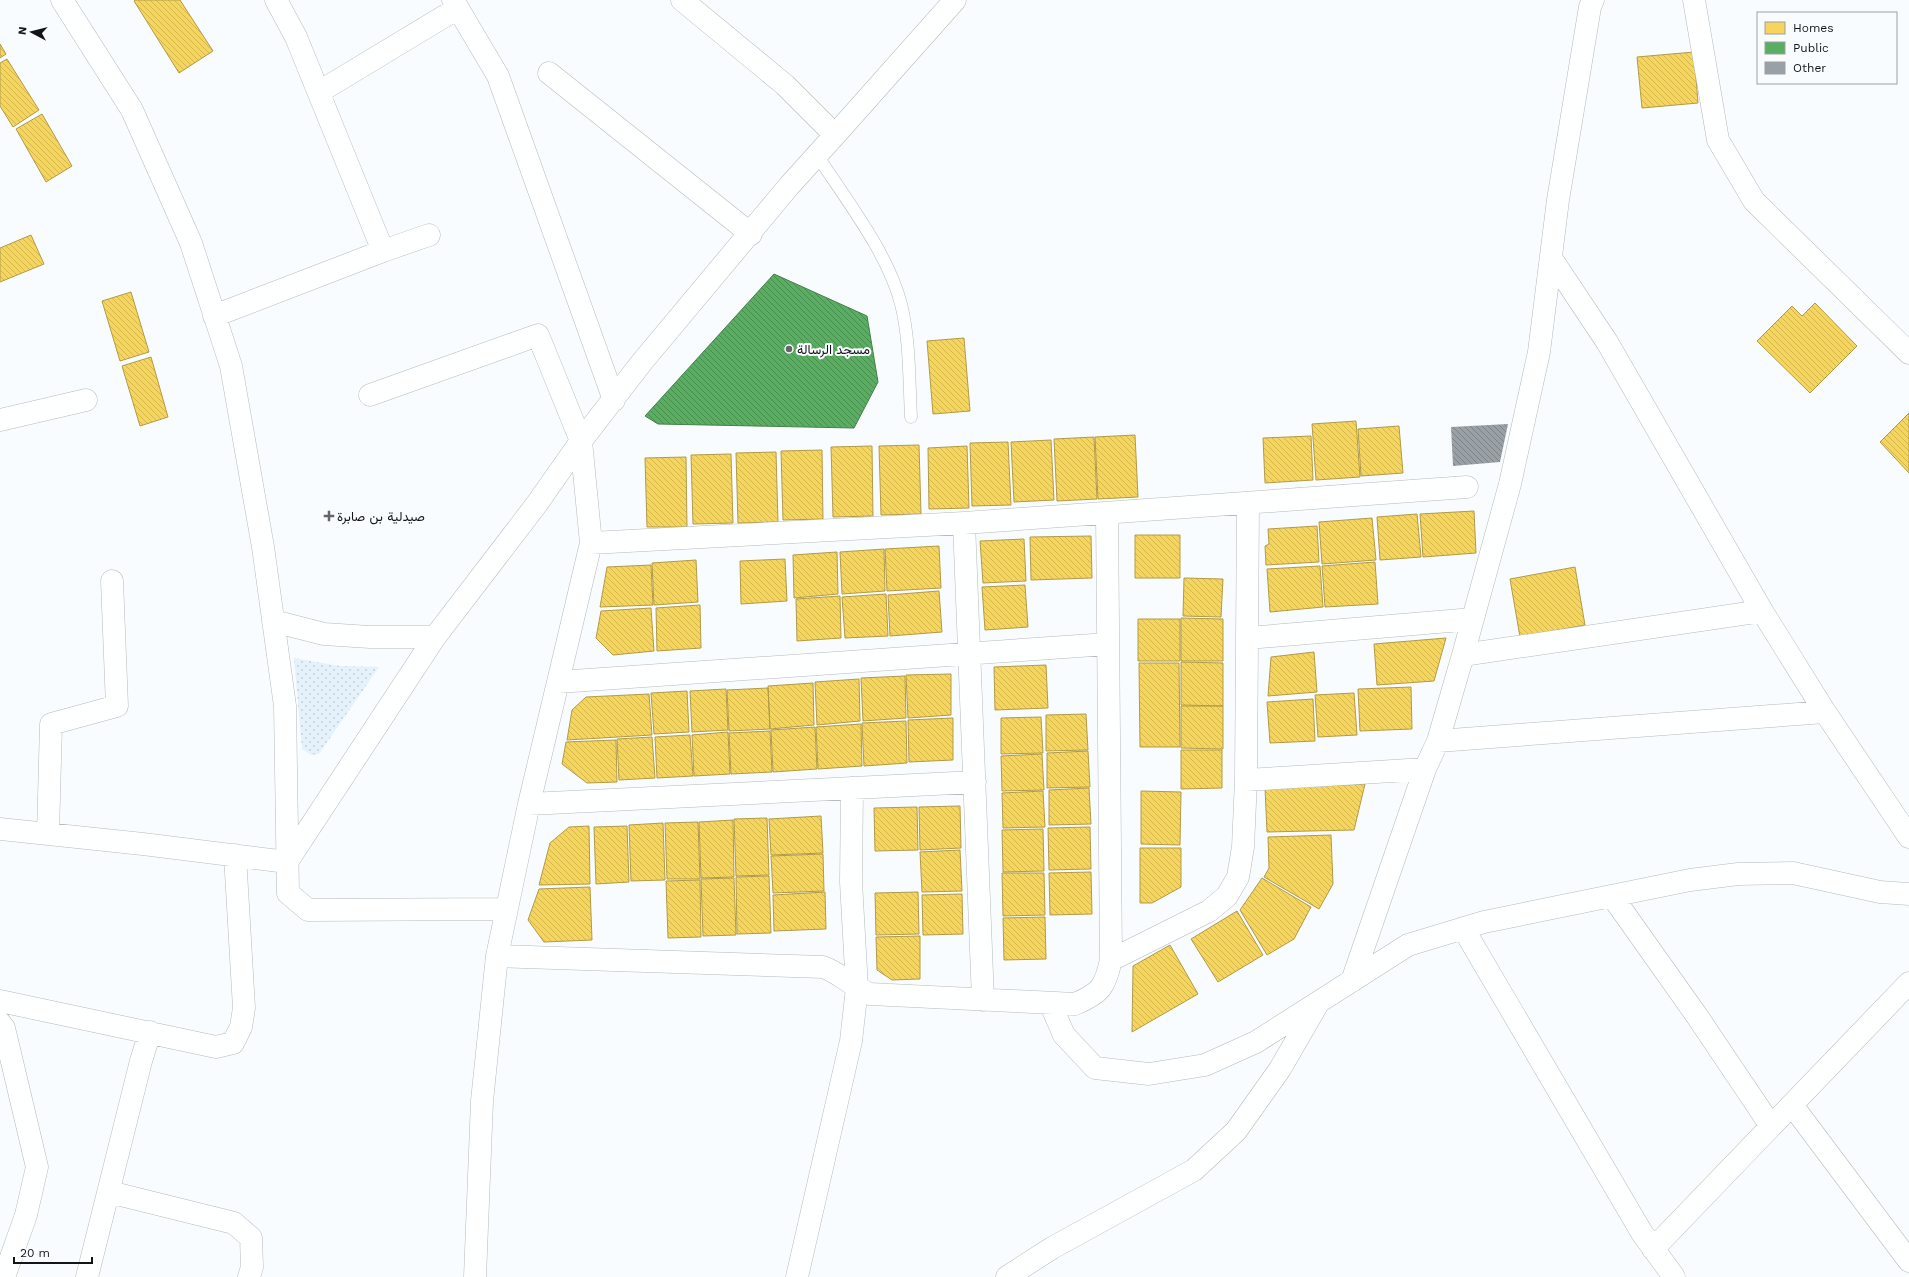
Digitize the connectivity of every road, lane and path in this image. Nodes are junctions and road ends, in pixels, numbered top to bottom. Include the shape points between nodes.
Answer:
1 (62, 0) edge
2 (276, 0) edge
3 (682, 0) edge
4 (955, 0) edge
5 (1593, 0) edge
6 (1694, 0) edge
7 (455, 4) edge
8 (549, 72) dead end
9 (319, 92) junction
10 (835, 135) junction
11 (817, 155) junction
12 (751, 234) junction
13 (429, 235) dead end
14 (383, 251) junction
15 (1551, 258) junction
16 (214, 316) junction
17 (1909, 353) edge
18 (370, 395) dead end
19 (86, 400) dead end
20 (614, 400) junction
21 (911, 417) dead end
22 (0, 420) edge
23 (581, 441) junction
24 (1467, 487) dead end
25 (1248, 503) junction
26 (1108, 513) junction
27 (964, 523) junction
28 (591, 543) junction
29 (112, 581) dead end
30 (1762, 611) junction
31 (1473, 619) junction
32 (273, 621) junction
33 (435, 637) junction
34 (1248, 638) junction
35 (1108, 644) junction
36 (970, 653) junction
37 (1464, 655) junction
38 (558, 682) junction
39 (1825, 712) junction
40 (1438, 741) junction
41 (1425, 769) junction
42 (1246, 780) junction
43 (975, 782) junction
44 (852, 788) junction
45 (529, 804) junction
46 (0, 830) edge
47 (48, 834) junction
48 (1909, 837) edge
49 (235, 855) junction
50 (287, 862) junction
51 (1909, 894) edge
52 (1612, 896) junction
53 (506, 909) junction
54 (1463, 928) junction
55 (497, 956) junction
56 (1111, 960) junction
57 (1352, 981) junction
58 (1909, 983) edge
59 (856, 988) junction
60 (983, 1000) junction
61 (0, 1001) edge
62 (1320, 1001) junction
63 (1050, 1003) junction
64 (0, 1023) edge
65 (150, 1032) junction
66 (1792, 1105) junction
67 (1771, 1126) junction
68 (109, 1192) junction
69 (1653, 1249) junction
70 (1909, 1261) edge
71 (4, 1277) edge
72 (87, 1277) edge
73 (249, 1277) edge
74 (474, 1277) edge
75 (797, 1277) edge
76 (1008, 1277) edge
77 (1674, 1277) edge

1 - 16 street via 132,110 191,243
2 - 9 street via 296,37
3 - 10 street via 785,85
4 - 10 street
5 - 15 street via 1559,192
6 - 17 street via 1718,140 1754,201
7 - 9 street
7 - 20 street via 498,76
8 - 12 street
9 - 14 street
10 - 11 street
11 - 12 street
11 - 21 lane via 882,256 900,303 906,334
12 - 20 street via 642,362
13 - 14 street
14 - 16 street
15 - 30 street via 1607,342
15 - 31 street via 1537,360 1510,484
16 - 32 street via 231,366 263,547
18 - 23 street via 538,336
19 - 22 street
20 - 23 street
23 - 28 street
23 - 33 street via 536,505
24 - 25 street
25 - 26 street
25 - 34 street
26 - 27 street
26 - 35 street
27 - 28 street
27 - 36 street
28 - 38 street
29 - 47 street via 117,706 51,724
30 - 37 street
30 - 39 street
31 - 34 street
31 - 37 street
32 - 33 street via 324,634
32 - 50 street via 286,706
33 - 50 street
34 - 42 street
35 - 36 street
35 - 56 street
36 - 38 street
36 - 43 street
37 - 40 street
38 - 45 street
39 - 40 street
39 - 48 street
40 - 41 street
41 - 42 street
41 - 57 street
42 - 56 street via 1242,855 1238,877 1227,896 1209,911
43 - 44 street
43 - 60 street
44 - 45 street
44 - 59 street via 851,882
45 - 53 street
46 - 47 street
47 - 49 street
49 - 50 street
49 - 65 street via 244,1008 241,1027 233,1043 216,1047
50 - 53 street via 288,893 308,910
51 - 52 street via 1880,892 1793,873 1738,874 1690,880
52 - 54 street
52 - 67 street
53 - 55 street
54 - 57 street via 1408,945
54 - 69 street
55 - 59 street via 823,967 835,971
55 - 74 street via 482,1101
56 - 63 street via 1106,981 1091,997 1075,1004
57 - 62 street
58 - 66 street
59 - 60 street via 870,994
59 - 75 street via 850,1041
60 - 63 street
61 - 65 street
62 - 63 street via 1256,1042 1205,1065 1150,1074 1095,1068 1064,1035
62 - 76 street via 1280,1069 1236,1131 1194,1170 1052,1248
64 - 71 street via 4,1028 37,1167 26,1215
65 - 68 street
66 - 67 street
66 - 70 street
67 - 69 street
68 - 72 street
68 - 73 street via 234,1223 251,1238 252,1267
69 - 77 street

